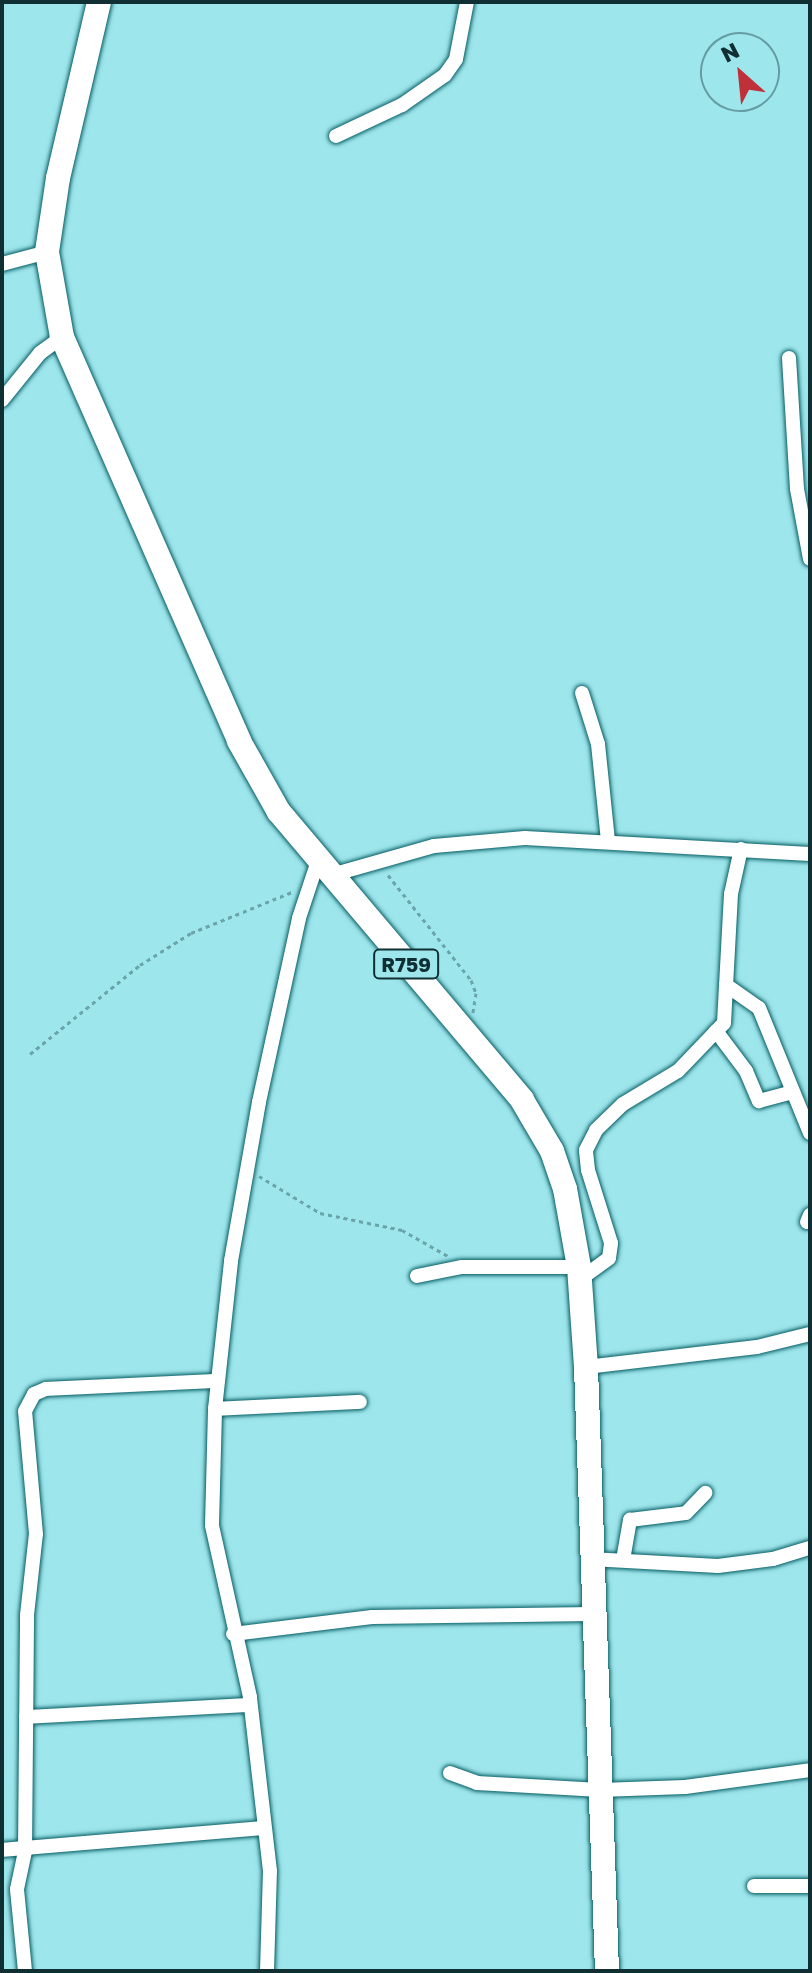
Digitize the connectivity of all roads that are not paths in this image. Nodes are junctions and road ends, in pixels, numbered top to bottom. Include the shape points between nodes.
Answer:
1 (99, 2) edge
2 (467, 2) edge
3 (336, 136) dead end
4 (47, 252) junction
5 (2, 264) edge
6 (62, 337) junction
7 (789, 358) dead end
8 (2, 400) edge
9 (810, 559) edge
10 (582, 693) dead end
11 (608, 841) junction
12 (741, 849) junction
13 (810, 854) edge
14 (319, 875) junction
15 (726, 985) junction
16 (716, 1031) junction
17 (792, 1092) junction
18 (810, 1133) edge
19 (579, 1274) junction
20 (417, 1276) dead end
21 (810, 1334) edge
22 (586, 1367) junction
23 (218, 1381) junction
24 (360, 1402) dead end
25 (215, 1409) junction
26 (705, 1493) dead end
27 (810, 1548) edge
28 (590, 1559) junction
29 (623, 1560) junction
30 (592, 1614) junction
31 (233, 1634) junction
32 (250, 1705) junction
33 (26, 1717) junction
34 (450, 1773) dead end
35 (809, 1774) edge
36 (600, 1790) junction
37 (262, 1828) junction
38 (2, 1850) edge
39 (25, 1851) junction
40 (754, 1886) dead end
41 (810, 1886) edge
42 (25, 1971) edge
43 (267, 1971) edge
44 (607, 1971) edge

1 - 4 main road, R759 via 58,178
2 - 3 street via 459,48 445,75 402,105
4 - 5 street
4 - 6 main road, R759
6 - 8 street via 40,353
6 - 14 main road, R759 via 239,741
7 - 9 street via 798,431 797,489
10 - 11 street via 598,744
11 - 12 street
11 - 14 street via 510,839 434,846
12 - 13 street
12 - 15 street via 731,894
14 - 19 main road, R759 via 522,1100 552,1151 565,1189
14 - 23 street via 259,1102 231,1261
15 - 16 street via 727,1014
15 - 17 street via 759,1008
16 - 17 street via 746,1071 759,1101
16 - 19 street via 678,1071 623,1104 596,1130 586,1150 588,1170 611,1243 601,1268
17 - 18 street
19 - 20 street via 462,1267
19 - 22 main road, R759
21 - 22 street via 757,1347
22 - 28 main road, R759
23 - 25 street
23 - 33 street via 55,1388 30,1399 25,1438 36,1534 27,1615
24 - 25 street
25 - 31 street via 212,1525
26 - 29 street via 686,1513 630,1520
27 - 29 street via 747,1564
28 - 29 street
28 - 30 main road, R759
30 - 31 street via 372,1617
30 - 36 main road, R759
31 - 32 street
32 - 33 street
32 - 37 street
33 - 39 street
34 - 36 street via 477,1783
35 - 36 street
36 - 44 main road, R759
37 - 39 street
37 - 43 street via 270,1871
38 - 39 street
39 - 42 street via 16,1906
40 - 41 street

